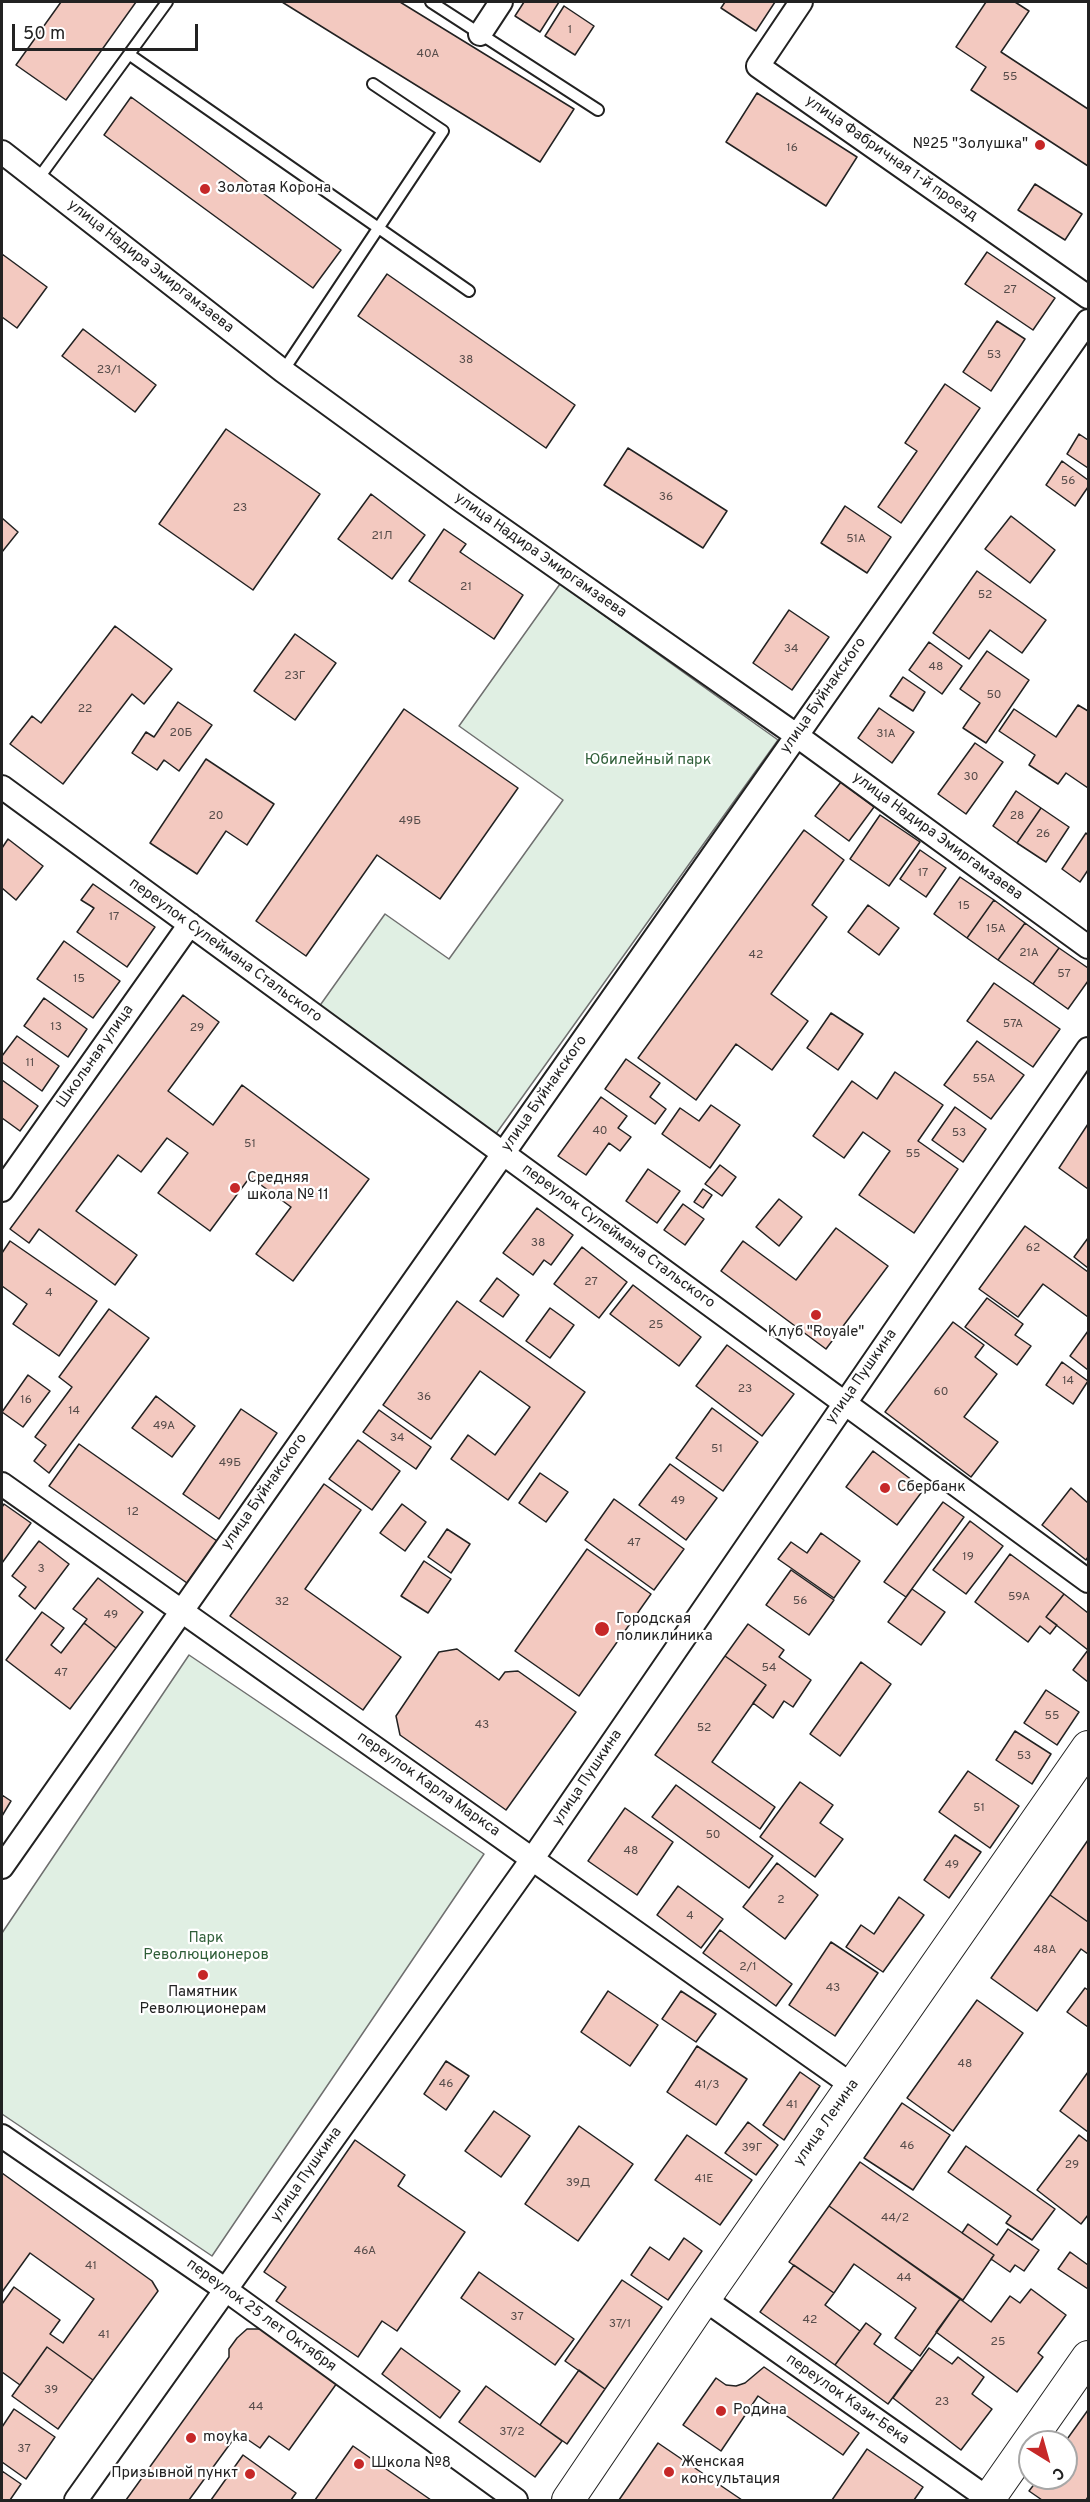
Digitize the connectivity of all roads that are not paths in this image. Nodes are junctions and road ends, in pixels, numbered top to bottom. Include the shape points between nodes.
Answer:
1 (167, 2) edge
2 (431, 2) edge
3 (501, 2) edge
4 (801, 2) edge
5 (480, 34) junction
6 (130, 55) junction
7 (373, 84) dead end
8 (598, 110) dead end
9 (2, 152) edge
10 (38, 179) junction
11 (379, 228) junction
12 (469, 291) dead end
13 (1089, 297) edge
14 (1089, 321) edge
15 (283, 371) junction
16 (796, 735) junction
17 (2, 787) edge
18 (189, 924) junction
19 (1089, 947) edge
20 (1089, 1049) edge
21 (503, 1154) junction
22 (2, 1190) edge
23 (845, 1403) junction
24 (2, 1484) edge
25 (1089, 1581) edge
26 (181, 1611) junction
27 (1089, 1748) edge
28 (533, 1858) junction
29 (2, 1867) edge
30 (853, 2086) junction
31 (2, 2136) edge
32 (226, 2290) junction
33 (704, 2300) junction
34 (1089, 2357) edge
35 (76, 2500) edge
36 (516, 2500) edge
37 (568, 2500) edge
38 (989, 2500) edge

1 - 6 lane
2 - 5 lane
3 - 5 street
4 - 13 street, улица Фабричная 1-й проезд via 758,66
5 - 8 lane
6 - 10 lane
6 - 11 lane
7 - 11 lane via 443,131
9 - 10 street, улица Надира Эмиргамзаева
10 - 15 street, улица Надира Эмиргамзаева
11 - 12 lane
11 - 15 lane
14 - 16 street, улица Буйнакского
15 - 16 street, улица Надира Эмиргамзаева
16 - 19 street, улица Надира Эмиргамзаева
16 - 21 street, улица Буйнакского
17 - 18 street, переулок Сулеймана Стальского
18 - 21 street, переулок Сулеймана Стальского
18 - 22 street, Школьная улица
20 - 23 street, улица Пушкина
21 - 23 street, переулок Сулеймана Стальского
21 - 26 street, улица Буйнакского
23 - 25 street, переулок Сулеймана Стальского
23 - 28 street, улица Пушкина
24 - 26 street, переулок Карла Маркса
26 - 28 street, переулок Карла Маркса
26 - 29 street, улица Буйнакского
27 - 30 street, улица Ленина
28 - 30 street, переулок Карла Маркса
28 - 32 street, улица Пушкина
30 - 33 street, улица Ленина
31 - 32 street, переулок 25 лет Октября
32 - 35 street, улица Пушкина
32 - 36 street, переулок 25 лет Октября
33 - 37 street, улица Ленина
33 - 38 street, переулок Кази-Бека
34 - 38 street

